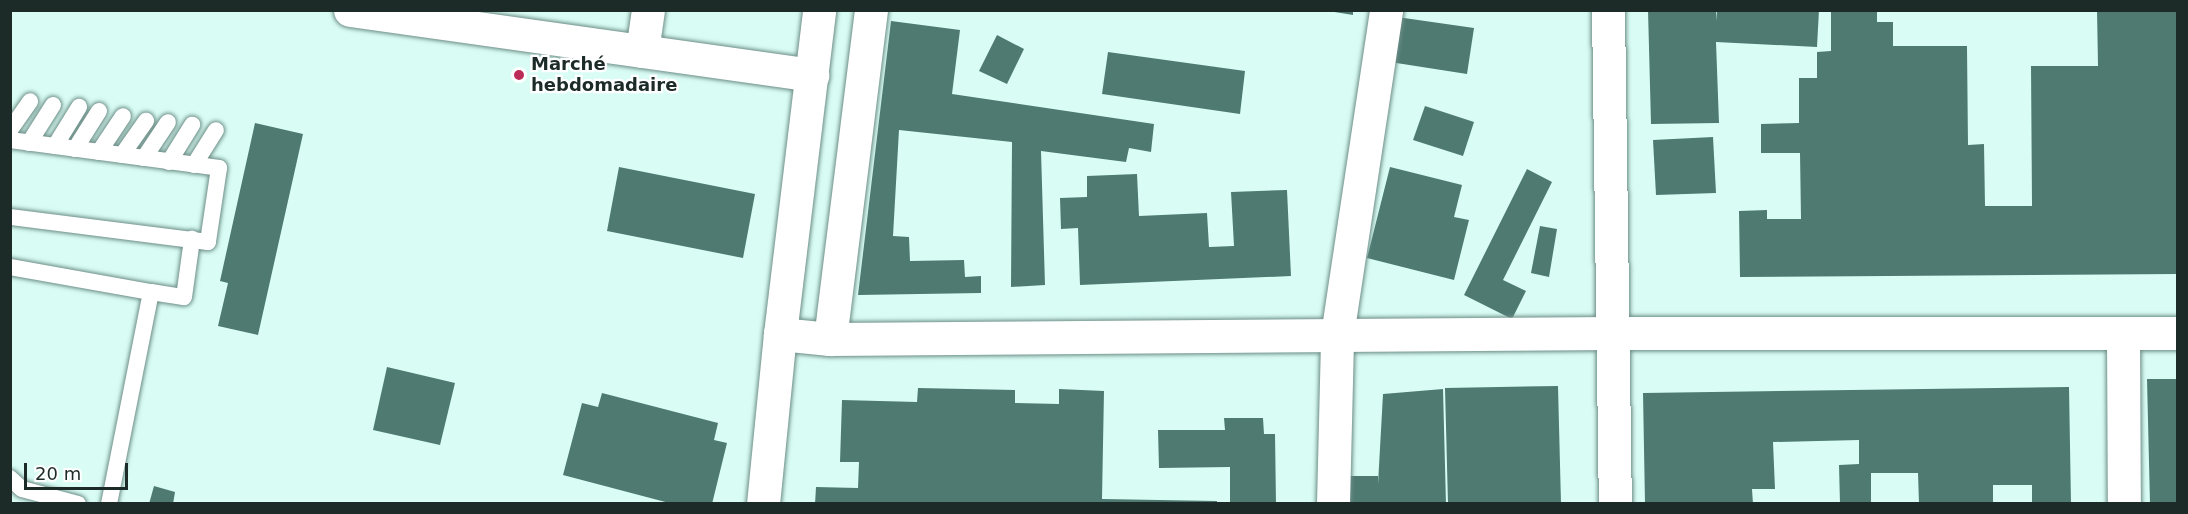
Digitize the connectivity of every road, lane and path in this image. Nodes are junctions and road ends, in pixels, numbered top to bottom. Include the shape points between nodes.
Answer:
1 (351, 10) edge
2 (648, 10) edge
3 (819, 10) edge
4 (871, 10) edge
5 (1386, 10) edge
6 (1608, 10) edge
7 (642, 51) junction
8 (812, 75) junction
9 (30, 101) dead end
10 (54, 105) dead end
11 (78, 107) dead end
12 (99, 111) dead end
13 (123, 116) dead end
14 (146, 121) dead end
15 (168, 122) dead end
16 (192, 125) dead end
17 (10, 130) edge
18 (216, 130) dead end
19 (10, 140) edge
20 (29, 142) junction
21 (55, 146) junction
22 (75, 149) junction
23 (99, 152) junction
24 (122, 155) junction
25 (144, 158) junction
26 (169, 162) junction
27 (194, 165) junction
28 (10, 217) edge
29 (192, 239) junction
30 (10, 267) edge
31 (151, 292) junction
32 (1614, 333) junction
33 (2178, 333) edge
34 (780, 334) junction
35 (2124, 334) junction
36 (1337, 335) junction
37 (830, 339) junction
38 (10, 478) edge
39 (78, 504) edge
40 (109, 504) edge
41 (763, 504) edge
42 (1333, 504) edge
43 (1615, 504) edge
44 (2124, 504) edge

1 - 7 street
2 - 7 street
3 - 8 street
4 - 37 street
5 - 36 street
6 - 32 street
7 - 8 street
8 - 34 street
9 - 17 lane
10 - 20 lane
11 - 21 lane
12 - 22 lane
13 - 23 lane
14 - 24 lane
15 - 25 lane
16 - 26 lane
18 - 27 lane
19 - 20 lane
20 - 21 lane
21 - 22 lane
22 - 23 lane
23 - 24 lane
24 - 25 lane
25 - 26 lane
26 - 27 lane
27 - 29 lane via 219,168 208,242
28 - 29 lane
29 - 31 lane via 184,297
30 - 31 lane
31 - 40 lane
32 - 35 street
32 - 36 street
32 - 43 street
33 - 35 street
34 - 37 street
34 - 41 street
35 - 44 street
36 - 37 street
36 - 42 street
38 - 39 lane via 22,489

